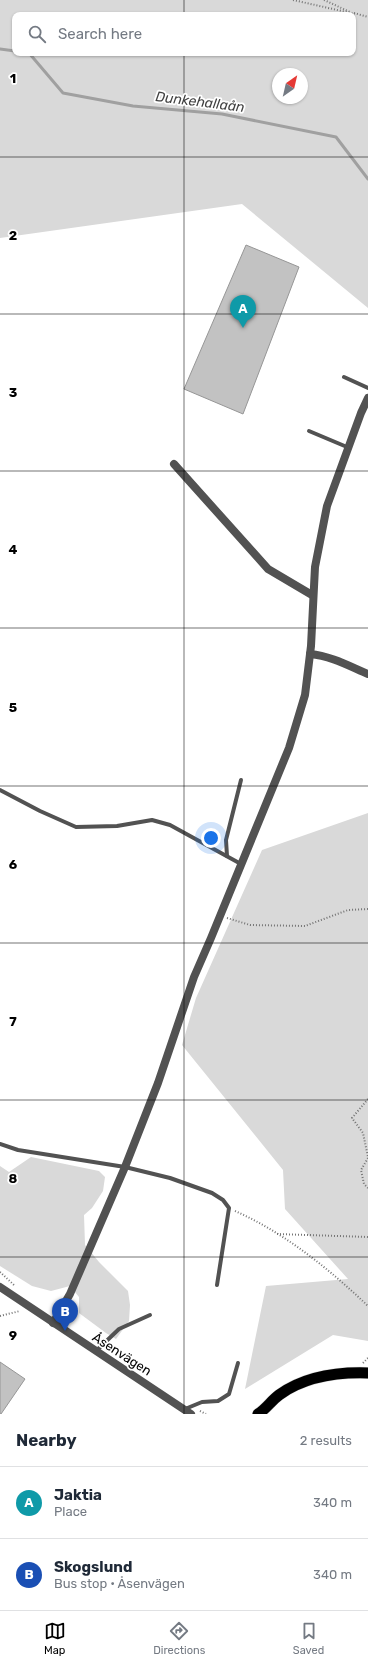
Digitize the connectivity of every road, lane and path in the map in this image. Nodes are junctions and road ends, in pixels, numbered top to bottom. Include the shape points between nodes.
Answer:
1 (294, 0) edge
2 (324, 0) edge
3 (346, 12) edge
4 (351, 12) edge
5 (356, 14) edge
6 (368, 17) edge
7 (344, 377) dead end
8 (368, 388) edge
9 (368, 398) edge
10 (309, 431) dead end
11 (347, 447) junction
12 (174, 464) dead end
13 (312, 596) junction
14 (310, 654) junction
15 (368, 674) edge
16 (241, 780) dead end
17 (0, 790) edge
18 (227, 856) junction
19 (241, 864) junction
20 (368, 909) edge
21 (219, 916) junction
22 (368, 1099) edge
23 (0, 1144) edge
24 (368, 1158) edge
25 (125, 1167) junction
26 (368, 1188) edge
27 (229, 1208) junction
28 (276, 1234) junction
29 (368, 1237) edge
30 (217, 1285) dead end
31 (0, 1287) edge
32 (368, 1306) edge
33 (150, 1315) dead end
34 (53, 1323) junction
35 (96, 1351) junction
36 (238, 1363) dead end
37 (368, 1374) edge
38 (187, 1412) edge
39 (263, 1412) edge

1 - 3 path
2 - 4 path
5 - 6 path
7 - 8 lane
9 - 11 street
10 - 11 lane
11 - 13 street via 327,506
12 - 13 street via 268,569
13 - 14 street
14 - 15 street via 334,659
14 - 19 street via 305,695 289,748
16 - 18 lane via 226,840
17 - 18 lane via 76,827 117,826 152,820 170,825
18 - 19 lane
19 - 21 street
20 - 21 path via 348,910 305,926 250,925
21 - 25 street via 194,977 158,1083
22 - 24 path via 352,1118 363,1134
23 - 25 lane via 18,1150
24 - 26 path via 361,1170 364,1184
25 - 27 lane via 197,1186 223,1200
25 - 34 street via 70,1294
27 - 28 path via 260,1222
27 - 30 lane
28 - 29 path
28 - 32 path via 325,1268
31 - 34 street, Åsenvägen
33 - 35 lane via 119,1329
34 - 35 street, Åsenvägen
35 - 38 street, Åsenvägen
36 - 38 lane via 229,1394 218,1401 202,1402
37 - 39 highway via 340,1374 307,1381 277,1396

